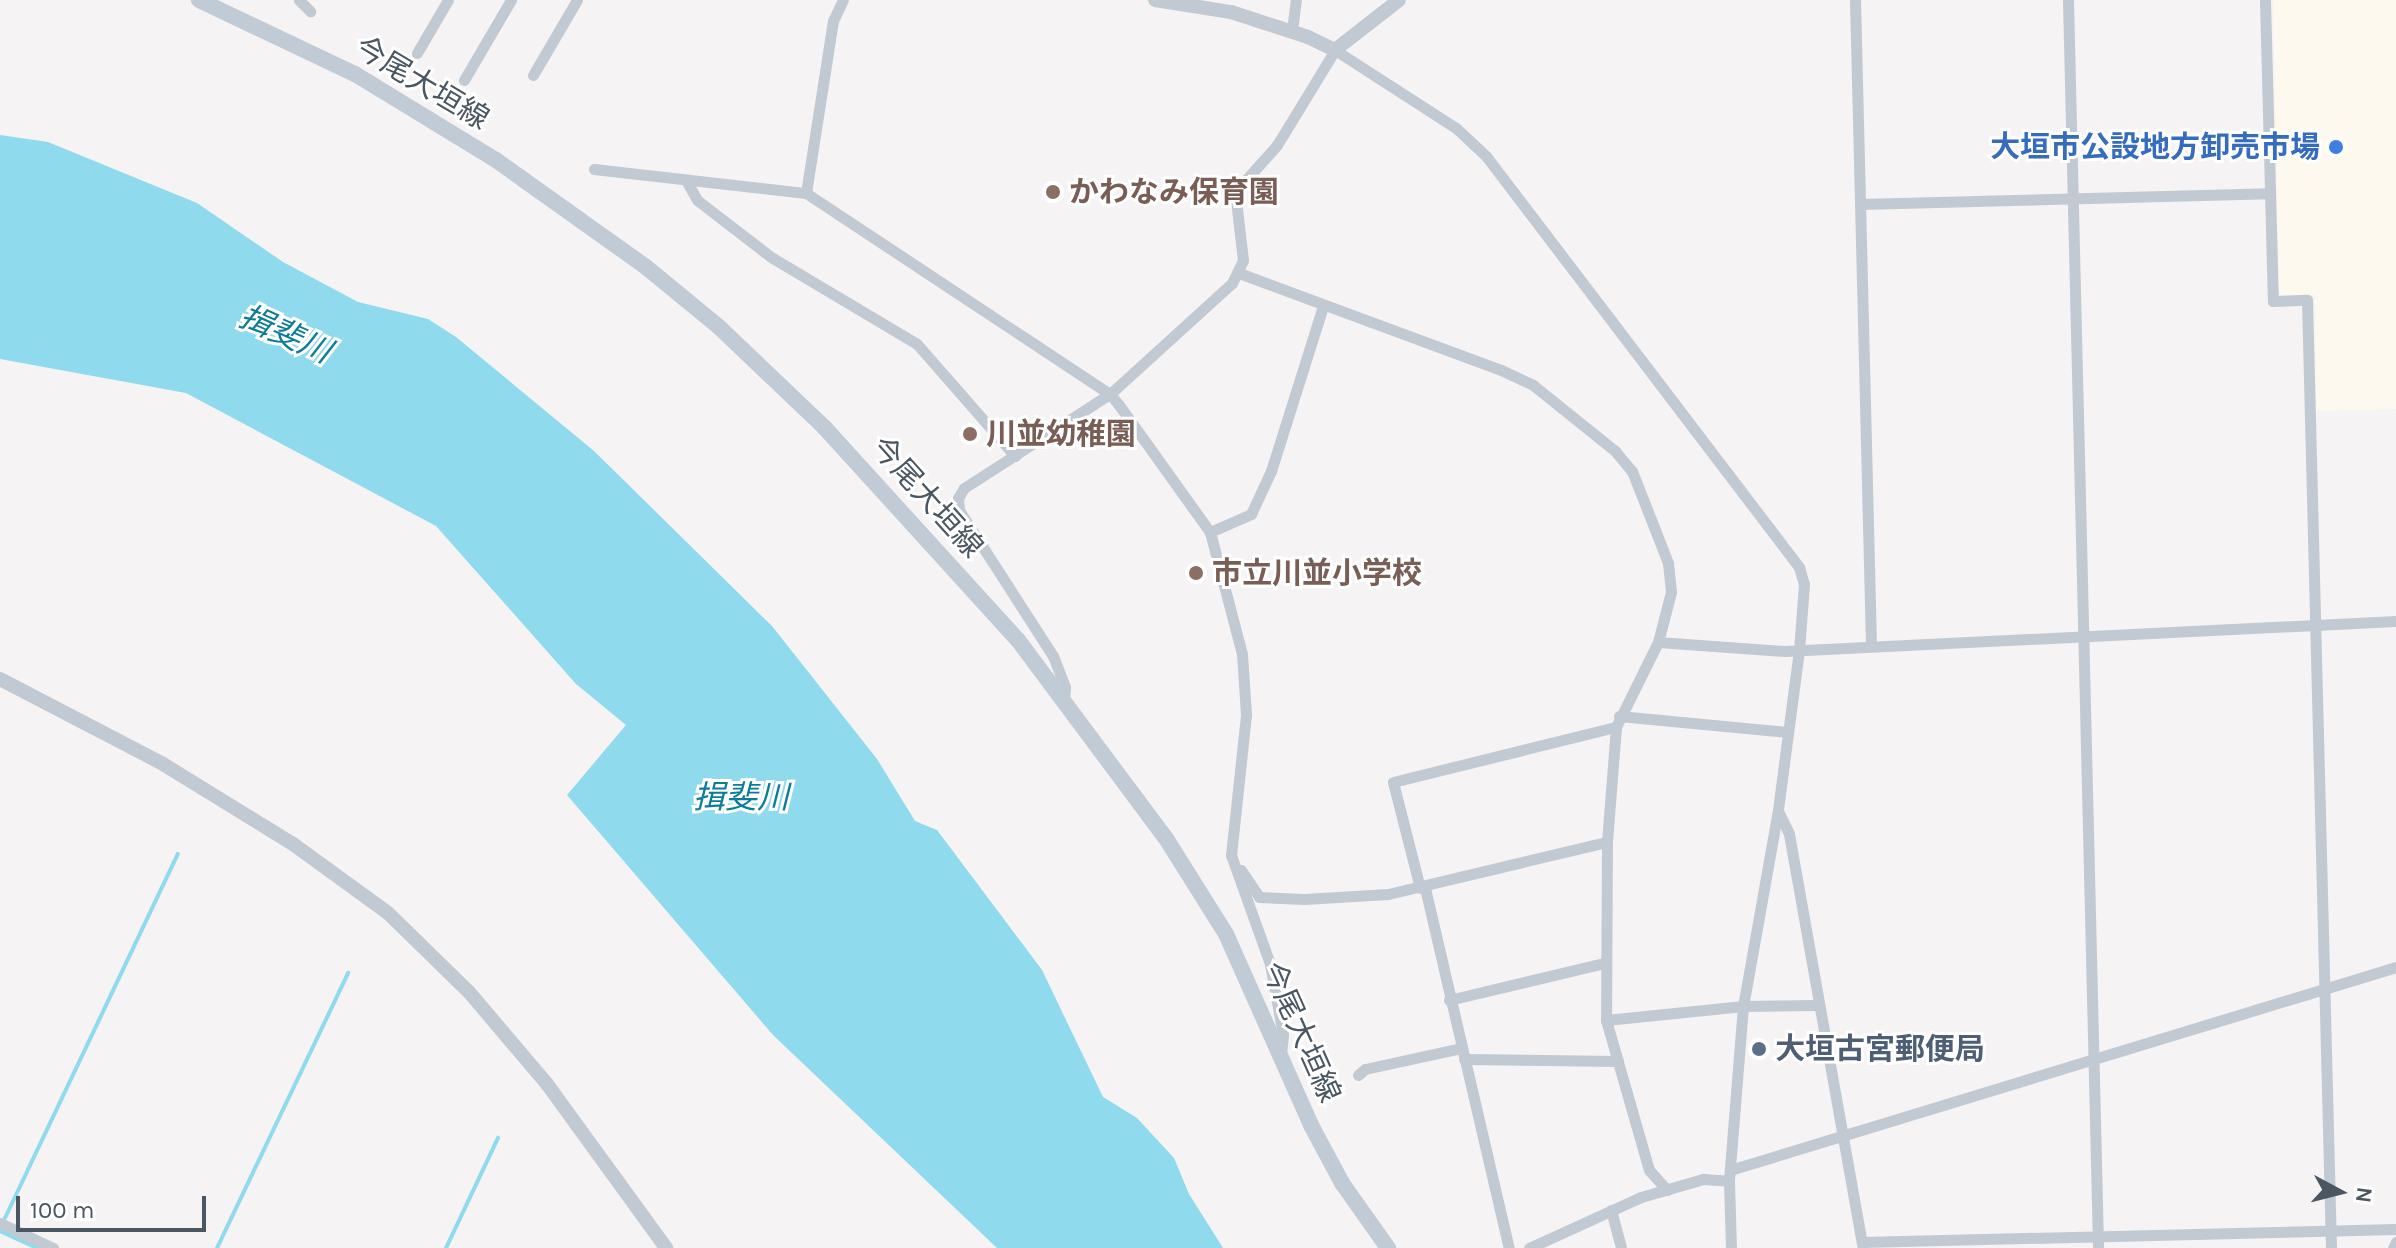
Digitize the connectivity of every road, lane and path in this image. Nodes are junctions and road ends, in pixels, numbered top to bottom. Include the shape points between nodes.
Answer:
1 (199, 0) edge
2 (299, 0) edge
3 (448, 0) edge
4 (511, 0) edge
5 (577, 0) edge
6 (843, 0) edge
7 (1155, 0) edge
8 (1296, 0) edge
9 (1399, 0) edge
10 (1855, 0) edge
11 (2068, 0) edge
12 (2265, 0) edge
13 (1179, 2) edge
14 (310, 11) dead end
15 (1292, 31) junction
16 (1335, 50) junction
17 (417, 53) dead end
18 (533, 75) dead end
19 (464, 80) dead end
20 (594, 169) dead end
21 (686, 180) junction
22 (806, 193) junction
23 (2269, 193) junction
24 (2073, 200) junction
25 (1860, 204) junction
26 (1239, 273) junction
27 (1323, 306) junction
28 (1110, 394) junction
29 (1015, 456) junction
30 (1210, 532) junction
31 (2396, 621) edge
32 (2315, 622) junction
33 (2083, 634) junction
34 (1658, 642) junction
35 (1871, 646) junction
36 (1799, 650) junction
37 (0, 679) edge
38 (1064, 699) junction
39 (1618, 722) junction
40 (1787, 732) junction
41 (1778, 810) junction
42 (1607, 842) junction
43 (1231, 855) junction
44 (1422, 888) junction
45 (1604, 963) junction
46 (2396, 967) edge
47 (2326, 989) junction
48 (1449, 1000) junction
49 (1817, 1005) junction
50 (1743, 1006) junction
51 (1606, 1020) junction
52 (1462, 1054) junction
53 (1281, 1059) junction
54 (1618, 1061) junction
55 (2095, 1061) junction
56 (1358, 1075) dead end
57 (1841, 1134) junction
58 (1729, 1175) junction
59 (1667, 1190) junction
60 (1611, 1210) junction
61 (0, 1223) edge
62 (2396, 1229) edge
63 (2330, 1231) junction
64 (2396, 1242) edge
65 (2098, 1243) edge
66 (2040, 1244) edge
67 (1862, 1245) edge
68 (53, 1248) edge
69 (666, 1248) edge
70 (1388, 1248) edge
71 (1509, 1248) edge
72 (1529, 1248) edge
73 (1621, 1248) edge
74 (1731, 1248) edge
75 (2331, 1248) edge
76 (2393, 1248) edge

1 - 38 main road, 今尾大垣線 via 382,89 496,160 646,267 719,327 824,427 1018,640
2 - 14 street
3 - 17 street
4 - 19 street
5 - 18 street
6 - 22 street via 833,21
7 - 13 street
8 - 15 street
9 - 16 street
10 - 25 street
11 - 24 street
12 - 23 street
13 - 15 street
15 - 16 street
16 - 26 street via 1277,145 1235,192 1243,260
16 - 36 street via 1456,128 1531,212 1799,567 1804,584
20 - 21 street
21 - 22 street
21 - 29 street via 697,200 771,257 917,344
22 - 28 street
23 - 24 street
23 - 32 street via 2273,301 2307,300
24 - 25 street
24 - 33 street
25 - 35 street
26 - 27 street
26 - 28 street
27 - 30 street via 1271,471 1251,514
27 - 34 street via 1533,385 1615,451 1632,471 1668,563 1671,592
28 - 29 street
28 - 30 street
29 - 38 street via 964,488 959,510 1053,656
30 - 43 street via 1247,686
31 - 32 street
32 - 33 street
32 - 47 street
33 - 35 street
33 - 55 street
34 - 36 street
34 - 39 street
35 - 36 street
36 - 40 street
37 - 69 street via 163,764 293,844 388,913 469,992 547,1084
38 - 53 main road, 今尾大垣線 via 1198,886 1233,948
39 - 40 street
39 - 42 street
39 - 44 street via 1393,782
40 - 41 street
41 - 49 street via 1789,834
41 - 50 street
42 - 44 street
42 - 45 street
43 - 44 street via 1259,897 1304,899
43 - 53 street via 1270,964 1283,1035
44 - 48 street
45 - 48 street
45 - 51 street
46 - 47 street
47 - 55 street
47 - 63 street
48 - 52 street
49 - 50 street
49 - 57 street
50 - 51 street
50 - 58 street
51 - 54 street
52 - 54 street
52 - 56 street via 1365,1069
52 - 71 street
53 - 70 main road, 今尾大垣線 via 1342,1183
54 - 59 street via 1649,1170
55 - 57 street
55 - 65 street
57 - 58 street
57 - 67 street
58 - 59 street
58 - 74 street
59 - 60 street
60 - 72 street
60 - 73 street
61 - 68 street
62 - 63 street
63 - 65 street
63 - 75 street
64 - 76 street
65 - 66 street
66 - 67 street

